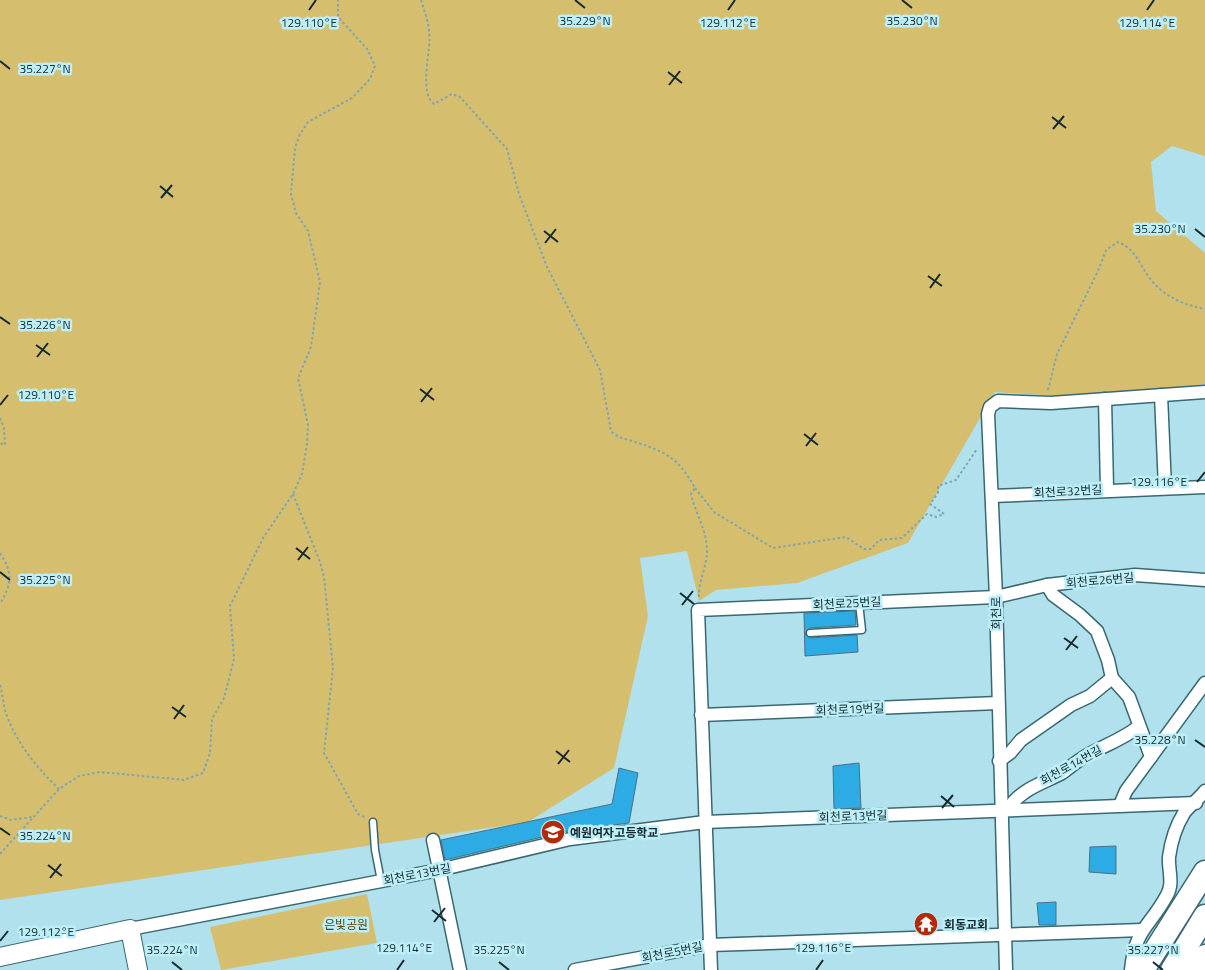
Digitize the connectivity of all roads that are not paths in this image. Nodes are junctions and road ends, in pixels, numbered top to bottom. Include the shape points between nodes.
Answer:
1 (1205, 392) edge
2 (1161, 395) junction
3 (1105, 399) junction
4 (1205, 487) edge
5 (1165, 488) junction
6 (1107, 489) junction
7 (992, 496) junction
8 (1205, 580) edge
9 (1047, 585) junction
10 (996, 596) junction
11 (859, 603) junction
12 (810, 633) dead end
13 (1112, 678) junction
14 (1205, 683) edge
15 (998, 703) junction
16 (701, 714) junction
17 (1138, 727) junction
18 (1151, 757) junction
19 (999, 761) junction
20 (1205, 791) edge
21 (1196, 803) junction
22 (1120, 805) junction
23 (1004, 809) junction
24 (373, 822) road end
25 (705, 822) junction
26 (433, 840) dead end
27 (439, 870) junction
28 (1205, 872) edge
29 (381, 881) junction
30 (1205, 916) edge
31 (130, 929) junction
32 (1142, 930) junction
33 (1005, 935) junction
34 (710, 945) junction
35 (1205, 956) edge
36 (0, 957) edge
37 (1142, 959) edge
38 (138, 970) edge
39 (460, 970) edge
40 (575, 970) edge
41 (711, 970) edge
42 (1006, 970) edge
43 (1132, 970) edge
44 (1172, 970) edge
45 (1196, 970) edge

1 - 2 street, 회천로
2 - 3 street, 회천로
2 - 5 street
3 - 6 street
3 - 7 street, 회천로 via 998,402 990,407
4 - 5 street, 회천로32번길
5 - 6 street, 회천로32번길
6 - 7 street, 회천로32번길
7 - 10 street, 회천로
8 - 9 street, 회천로26번길 via 1135,575
9 - 10 street, 회천로26번길
9 - 13 street via 1052,594 1080,614 1096,631
10 - 11 street, 회천로25번길
10 - 15 street, 회천로
11 - 12 lane via 862,630
11 - 16 street, 회천로25번길 via 698,610
13 - 17 street via 1129,697
13 - 19 street via 1090,696 1034,730
14 - 18 street
15 - 16 street, 회천로19번길
15 - 19 street, 회천로
16 - 25 street
17 - 18 street
17 - 23 street, 회천로14번길 via 1031,787
18 - 22 street via 1126,791
19 - 23 street, 회천로
20 - 21 street
21 - 22 street
21 - 32 street via 1185,812 1174,836 1169,859 1171,877 1168,894
22 - 23 street
23 - 25 street, 회천로13번길
23 - 33 street, 회천로
24 - 29 lane
25 - 27 street, 회천로13번길 via 570,839
25 - 34 street, 회천로5번길
26 - 27 street
27 - 29 street, 회천로13번길
27 - 39 street
28 - 37 highway
29 - 31 street, 회천로13번길
30 - 44 highway
31 - 36 street
31 - 38 street
32 - 33 street
32 - 37 street
33 - 34 street, 회천로5번길
33 - 42 street, 회천로
34 - 40 street, 회천로5번길
34 - 41 street
35 - 45 highway
37 - 43 street

